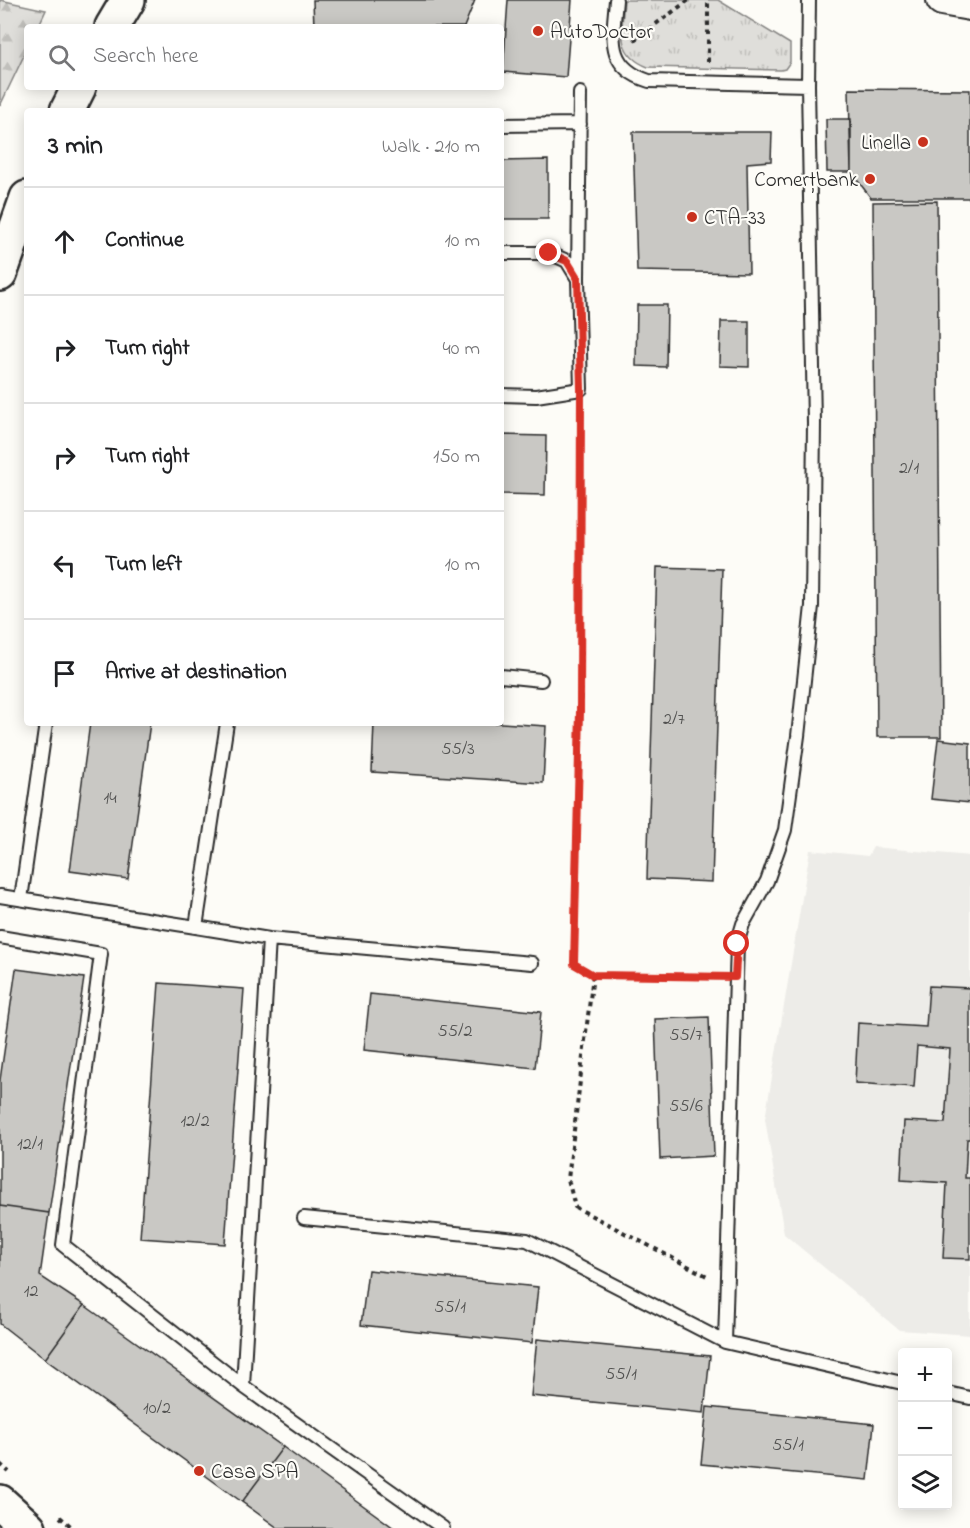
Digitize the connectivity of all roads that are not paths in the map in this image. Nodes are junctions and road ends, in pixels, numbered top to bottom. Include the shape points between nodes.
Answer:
1 (128, 0) edge
2 (616, 0) edge
3 (809, 0) edge
4 (942, 0) edge
5 (970, 5) edge
6 (114, 24) edge
7 (808, 85) junction
8 (78, 90) edge
9 (580, 93) dead end
10 (68, 108) edge
11 (580, 124) junction
12 (504, 125) edge
13 (24, 212) edge
14 (504, 253) edge
15 (0, 274) edge
16 (578, 279) junction
17 (504, 395) edge
18 (504, 676) edge
19 (541, 680) dead end
20 (46, 726) edge
21 (227, 726) edge
22 (0, 896) edge
23 (21, 899) junction
24 (196, 927) junction
25 (0, 937) edge
26 (269, 939) junction
27 (532, 963) dead end
28 (304, 1218) dead end
29 (724, 1342) junction
30 (898, 1382) edge
31 (243, 1386) junction
32 (952, 1394) edge
33 (970, 1398) edge
34 (0, 1502) edge
35 (29, 1528) edge
36 (443, 1528) edge

1 - 6 main road
2 - 7 lane via 612,44 615,54 630,72 649,81
3 - 7 lane
4 - 5 street
7 - 29 lane via 814,423 812,606 785,830 737,944
8 - 10 main road
9 - 11 lane
11 - 12 lane
11 - 16 lane
13 - 15 main road
14 - 16 lane via 549,253 567,261
16 - 17 lane via 581,389 536,396
18 - 19 lane
20 - 23 lane
21 - 24 lane
22 - 23 lane
23 - 24 lane
24 - 26 lane
25 - 31 lane via 101,954 63,1245
26 - 27 lane
26 - 31 lane
28 - 29 lane via 527,1240
29 - 30 lane
31 - 36 lane
32 - 33 lane
34 - 35 main road

